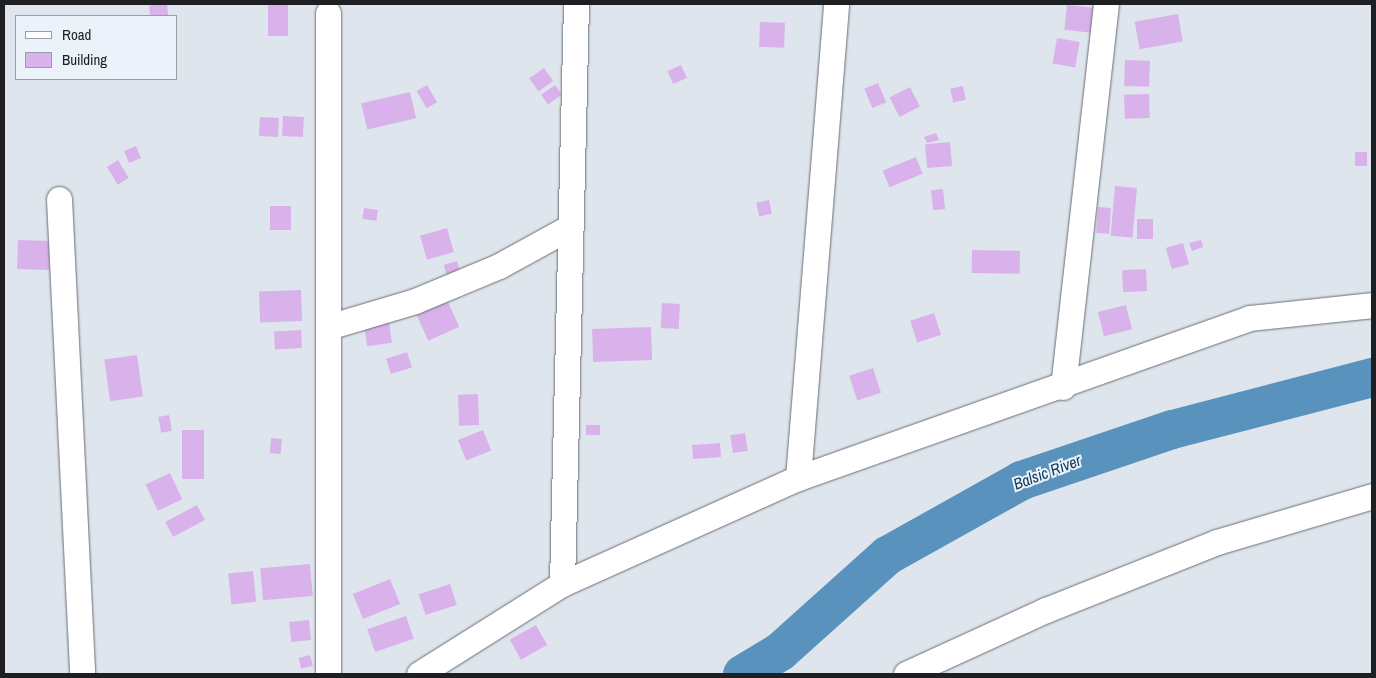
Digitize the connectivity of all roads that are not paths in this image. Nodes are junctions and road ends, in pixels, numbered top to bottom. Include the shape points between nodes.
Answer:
1 (576, 4) edge
2 (836, 4) edge
3 (1106, 4) edge
4 (328, 13) dead end
5 (59, 199) dead end
6 (570, 227) junction
7 (1372, 304) edge
8 (328, 327) junction
9 (1063, 387) junction
10 (798, 478) junction
11 (1372, 496) edge
12 (562, 584) junction
13 (82, 674) edge
14 (328, 674) edge
15 (419, 674) edge
16 (906, 674) edge

1 - 6 street
2 - 10 street
3 - 9 street
4 - 8 street
5 - 13 street
6 - 8 street via 490,270 415,300
6 - 12 street
7 - 9 street via 1249,318
8 - 14 street
9 - 10 street
10 - 12 street
11 - 16 street via 1217,542 1046,610
12 - 15 street

